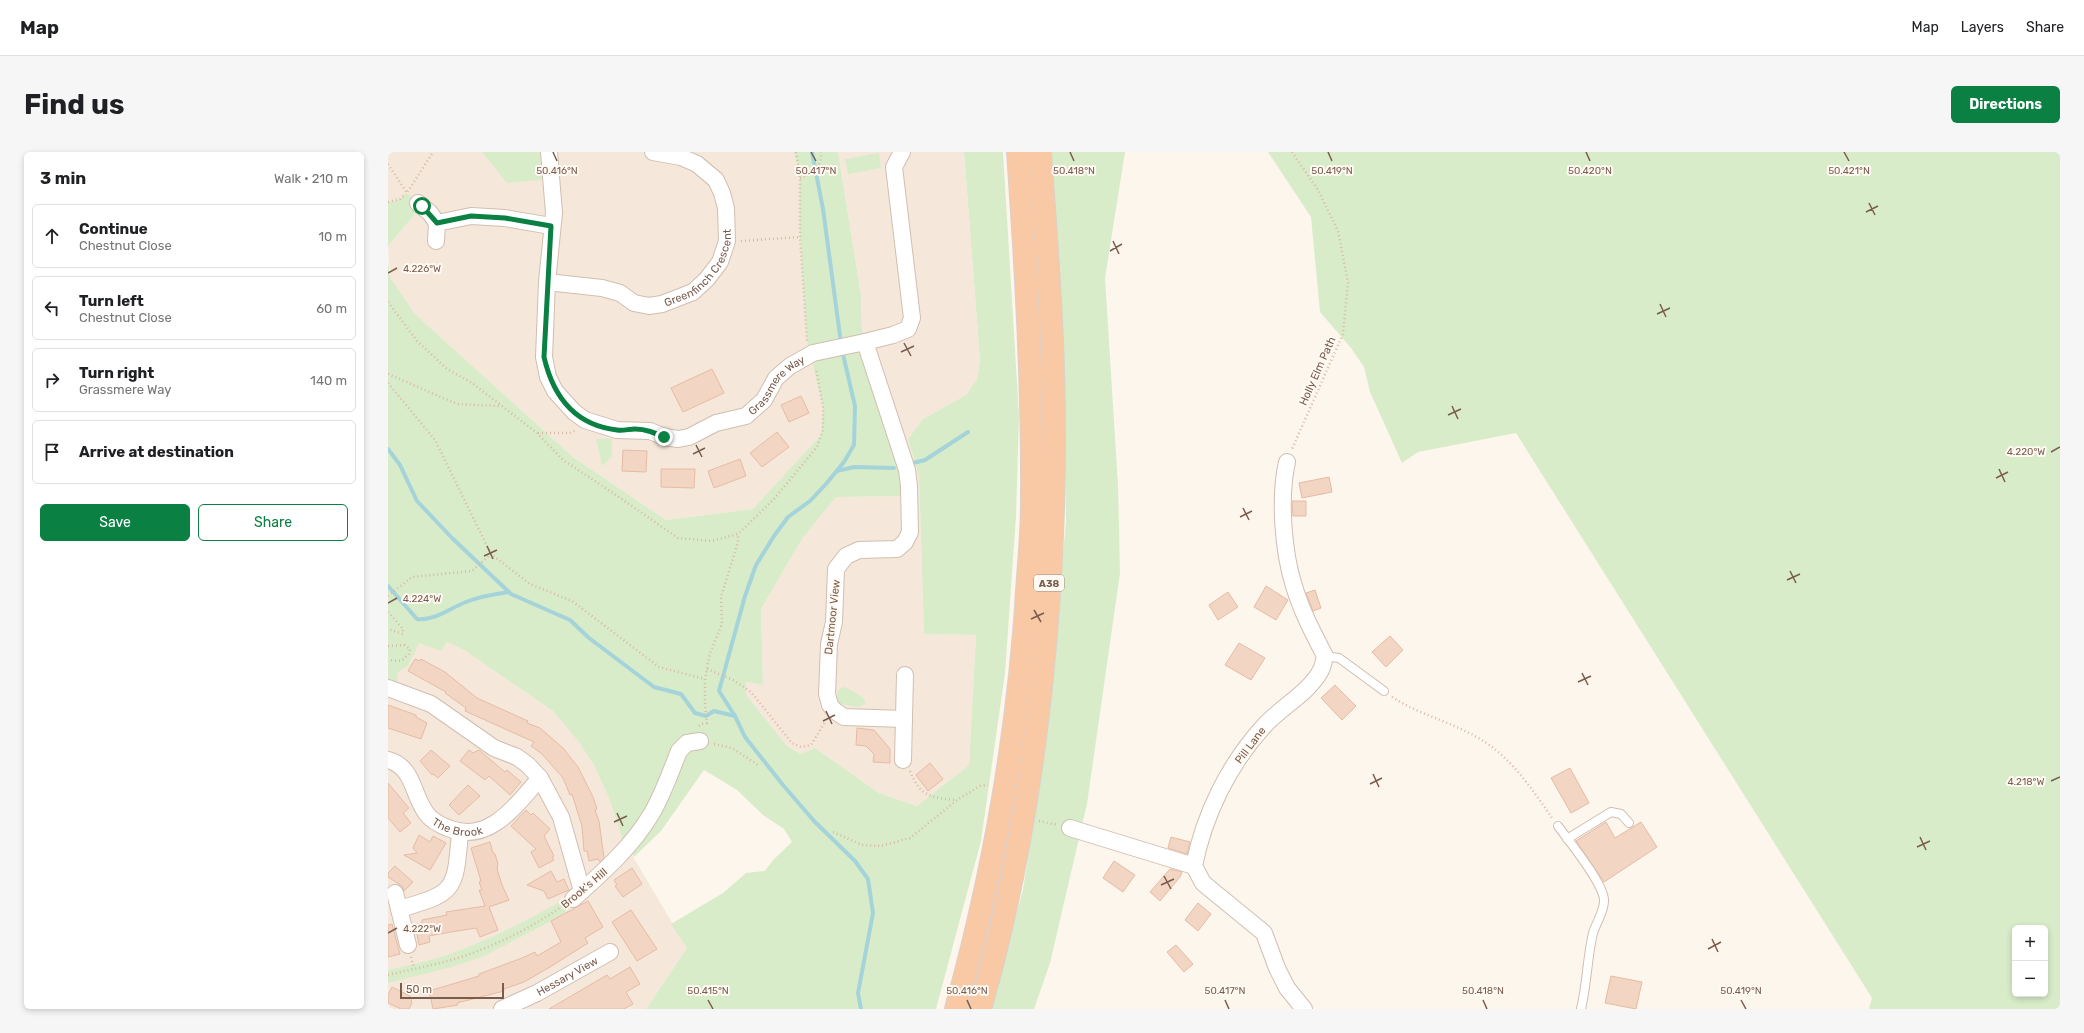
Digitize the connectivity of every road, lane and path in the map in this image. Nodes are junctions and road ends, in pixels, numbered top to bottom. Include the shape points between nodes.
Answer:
1 (433, 152) edge
2 (549, 152) edge
3 (653, 152) edge
4 (796, 152) edge
5 (821, 152) edge
6 (902, 152) edge
7 (1018, 152) edge
8 (1040, 152) edge
9 (1292, 152) edge
10 (388, 164) edge
11 (800, 178) junction
12 (412, 198) junction
13 (437, 223) junction
14 (551, 226) junction
15 (800, 237) junction
16 (436, 241) dead end
17 (736, 242) dead end
18 (547, 282) junction
19 (388, 302) edge
20 (858, 344) junction
21 (813, 353) junction
22 (388, 374) edge
23 (388, 383) edge
24 (501, 406) junction
25 (585, 420) junction
26 (537, 433) junction
27 (1287, 462) joint
28 (738, 534) junction
29 (491, 554) junction
30 (389, 595) edge
31 (388, 612) edge
32 (388, 628) edge
33 (388, 646) edge
34 (1325, 656) junction
35 (388, 660) edge
36 (707, 669) junction
37 (905, 675) dead end
38 (705, 679) junction
39 (388, 688) edge
40 (1384, 691) joint
41 (835, 711) junction
42 (904, 719) junction
43 (708, 723) dead end
44 (700, 741) joint
45 (388, 760) edge
46 (903, 760) joint
47 (758, 765) dead end
48 (540, 778) junction
49 (980, 786) dead end
50 (957, 800) junction
51 (1034, 820) dead end
52 (1630, 823) dead end
53 (1558, 826) joint
54 (1070, 828) joint
55 (833, 832) dead end
56 (460, 833) junction
57 (1567, 839) junction
58 (1194, 866) junction
59 (395, 893) dead end
60 (578, 895) junction
61 (399, 909) junction
62 (408, 945) dead end
63 (610, 952) dead end
64 (388, 975) edge
65 (502, 1009) edge
66 (956, 1009) edge
67 (980, 1009) edge
68 (1304, 1009) edge
69 (1581, 1009) edge

1 - 12 path
2 - 14 street, Grassmere Way via 554,213
3 - 18 street, Greenfinch Crescent via 681,157 697,164 716,180 722,193 726,208 727,241 720,262 707,280 693,292 662,304 649,306 634,303 620,293 602,288
4 - 11 path
5 - 11 path via 819,166
6 - 20 street, Grassmere Way via 894,167 912,318 908,329
7 - 66 highway, A38 via 1031,361 1032,505 1025,631 1013,742 992,861
8 - 67 highway, A38 via 1053,369 1053,510 1047,624 1033,746 1015,861
9 - 27 path, Holly Elm Path via 1318,190 1338,232 1348,283 1343,334
10 - 12 path
11 - 15 path
12 - 13 street via 430,213
13 - 14 street via 471,216 505,218
13 - 16 street
14 - 18 street, Grassmere Way
15 - 17 path
15 - 21 path via 807,341
18 - 25 street, Grassmere Way via 544,357 548,377 562,401
19 - 24 path via 417,341 447,369 472,383
20 - 21 street, Grassmere Way
20 - 41 street, Dartmoor View via 907,470 910,532 905,542 897,549 859,550 846,556 836,569 834,622 826,676 827,694
21 - 25 street, Grassmere Way via 790,366 776,378 764,400 746,416 716,423 689,437 678,439 650,431 617,430
21 - 28 path via 823,407 823,430 817,447 774,499
22 - 24 path via 457,404
23 - 29 path via 435,440
24 - 26 path
25 - 26 path via 580,427 570,433
26 - 28 path via 563,460 678,538 712,541
27 - 34 street via 1282,493 1286,547 1293,585 1308,624
28 - 36 path via 738,542 721,597 722,624 710,653
29 - 30 path via 472,571 412,577
29 - 38 path via 530,584 572,602 659,666
31 - 32 path via 403,629 403,634
33 - 35 path via 404,645 410,649 409,654 401,661
34 - 40 lane via 1339,658
34 - 58 street, Pill Lane via 1321,670 1310,685 1266,724 1238,760 1219,791 1206,820
36 - 38 path
36 - 41 path via 733,680 752,692 792,743 800,747 811,745 818,737 823,724
37 - 42 street
38 - 43 path
39 - 48 street via 431,704 494,748 528,765
40 - 53 path via 1406,705 1481,739 1524,778
41 - 42 street via 844,717
42 - 46 street
44 - 47 path via 732,748
44 - 60 street, Brook's Hill via 687,743 679,751 652,813 612,864
45 - 56 street, The Brook via 403,768 426,813 438,824
46 - 50 path via 923,793 933,798
48 - 56 street, The Brook via 506,816 490,827 471,833
48 - 60 street via 561,817
49 - 50 path
50 - 55 path via 910,838 881,846 862,845
51 - 54 path
52 - 57 lane via 1621,814 1611,812
53 - 57 lane
54 - 58 street
56 - 61 street via 456,872 446,891 434,899
57 - 69 lane via 1597,880 1604,901 1588,959 1586,989
58 - 68 street via 1203,883 1264,933 1287,988
59 - 61 street
60 - 64 path, Brook's Hill via 531,925 483,948 449,960
61 - 62 street
63 - 65 street, Hessary View via 537,993

